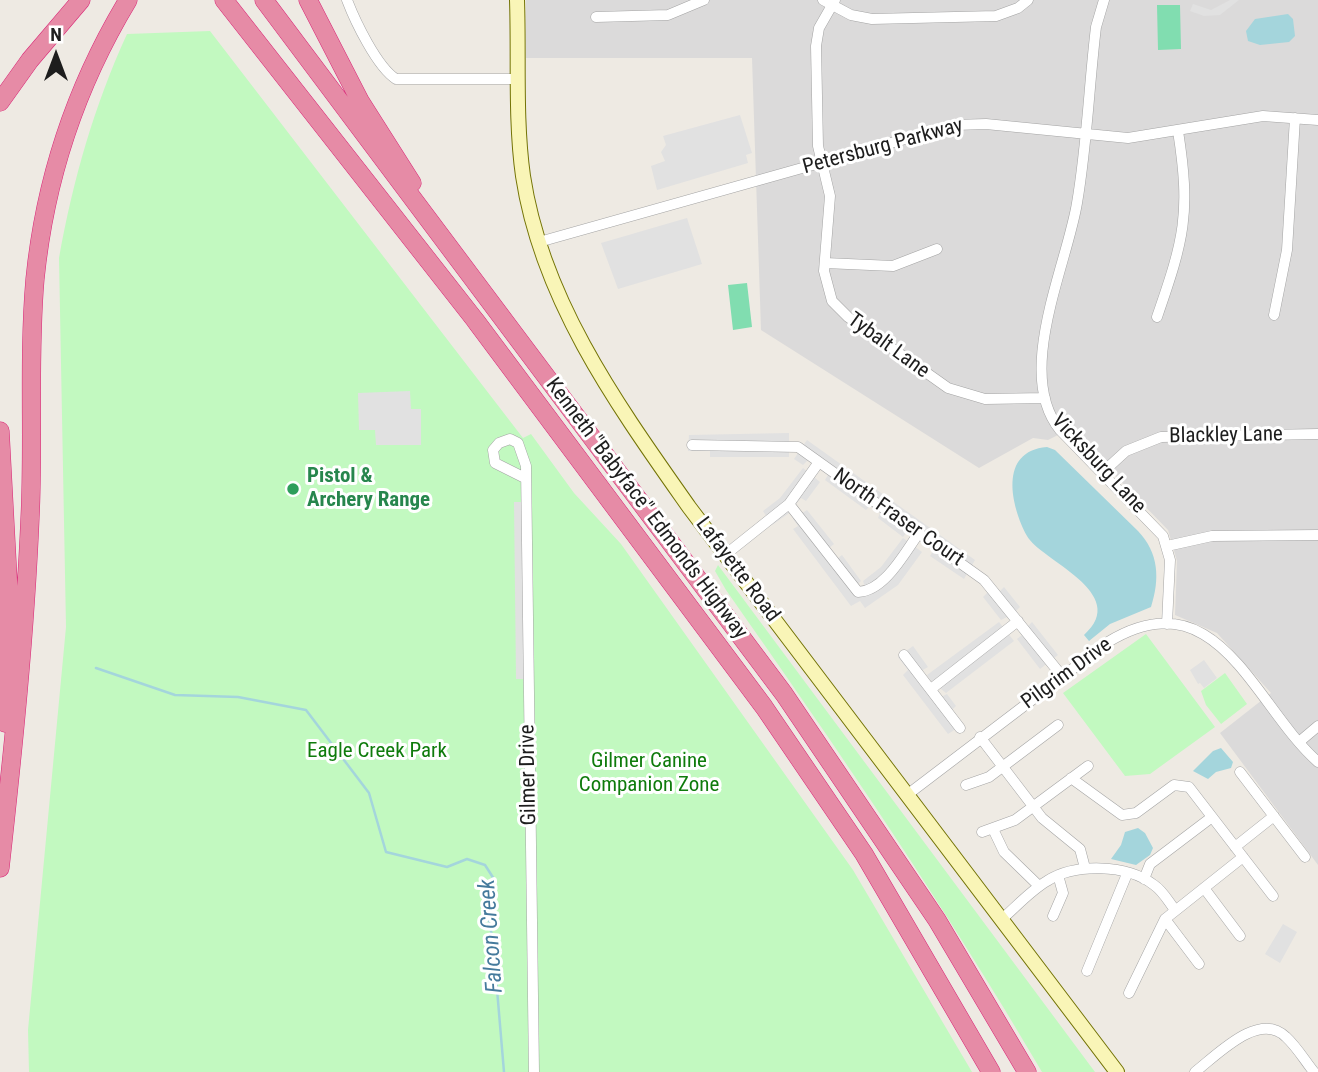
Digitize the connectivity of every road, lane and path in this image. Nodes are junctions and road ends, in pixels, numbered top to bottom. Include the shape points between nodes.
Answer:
1 (81, 0) edge
2 (128, 0) edge
3 (224, 0) edge
4 (264, 0) edge
5 (307, 0) edge
6 (347, 0) edge
7 (517, 0) edge
8 (704, 0) edge
9 (1028, 0) edge
10 (1104, 0) edge
11 (830, 2) edge
12 (596, 17) dead end
13 (519, 79) junction
14 (0, 102) edge
15 (1295, 118) junction
16 (1318, 120) edge
17 (1178, 131) junction
18 (1085, 134) junction
19 (822, 162) junction
20 (539, 242) junction
21 (937, 249) dead end
22 (825, 263) junction
23 (494, 306) junction
24 (1274, 315) dead end
25 (1157, 317) dead end
26 (1045, 398) junction
27 (0, 431) edge
28 (1318, 434) edge
29 (692, 445) dead end
30 (819, 462) junction
31 (1103, 472) junction
32 (525, 478) dead end
33 (789, 504) junction
34 (919, 533) junction
35 (1318, 535) edge
36 (1167, 546) junction
37 (725, 555) junction
38 (1018, 621) junction
39 (1167, 624) junction
40 (904, 655) dead end
41 (1062, 676) junction
42 (931, 689) junction
43 (1058, 725) dead end
44 (1318, 726) edge
45 (960, 728) dead end
46 (980, 737) junction
47 (1299, 741) junction
48 (1318, 762) edge
49 (1087, 766) dead end
50 (1003, 767) junction
51 (1240, 772) dead end
52 (1071, 778) junction
53 (966, 785) dead end
54 (907, 795) junction
55 (1033, 807) junction
56 (1274, 816) junction
57 (1212, 817) junction
58 (993, 829) junction
59 (982, 832) dead end
60 (1235, 847) junction
61 (1243, 857) junction
62 (1305, 857) dead end
63 (0, 859) edge
64 (0, 868) edge
65 (1085, 868) junction
66 (1127, 874) junction
67 (1058, 875) junction
68 (1144, 879) junction
69 (1039, 886) junction
70 (1204, 888) junction
71 (1273, 896) dead end
72 (1175, 910) junction
73 (1053, 916) dead end
74 (1002, 919) junction
75 (1165, 919) junction
76 (1240, 936) dead end
77 (1199, 964) dead end
78 (1087, 971) dead end
79 (1129, 993) dead end
80 (534, 1072) edge
81 (991, 1072) edge
82 (1027, 1072) edge
83 (1117, 1072) edge
84 (1195, 1072) edge
85 (1314, 1072) edge

1 - 14 highway
2 - 64 highway via 90,69 68,124 40,239 34,300 27,590
3 - 81 highway, Kenneth "Babyface" Edmonds Highway via 475,320 749,685 864,854
4 - 23 highway, Kenneth "Babyface" Edmonds Highway
5 - 23 highway via 360,101
6 - 13 street via 353,17 396,79
7 - 13 main road, Lafayette Road
8 - 12 street via 668,15
9 - 11 street via 988,17 872,19 851,15
10 - 18 street, Vicksburg Lane via 1096,27
11 - 19 street, Tybalt Lane via 816,46 817,141
13 - 20 main road, Lafayette Road via 523,174
15 - 16 street, Petersburg Parkway
15 - 17 street, Petersburg Parkway via 1263,116
15 - 24 street via 1287,250
17 - 18 street, Petersburg Parkway via 1128,138
17 - 25 street via 1186,187 1185,226
18 - 19 street, Petersburg Parkway via 955,125
18 - 26 street, Vicksburg Lane via 1075,214 1045,326
19 - 20 street, Petersburg Parkway
19 - 22 street, Tybalt Lane via 830,196
20 - 37 main road, Lafayette Road via 576,333 638,433
21 - 22 street via 893,266
22 - 26 street, Tybalt Lane via 827,290 839,310 944,386 985,398
23 - 82 highway, Kenneth "Babyface" Edmonds Highway via 784,694 937,920
26 - 31 street, Vicksburg Lane via 1054,422
27 - 63 highway via 9,599
28 - 31 street, Blackley Lane via 1161,437 1126,451
29 - 30 street, North Fraser Court via 790,444
30 - 33 street
30 - 34 street, North Fraser Court
31 - 36 street, Vicksburg Lane via 1159,529
32 - 80 street, Gilmer Drive
33 - 34 street via 859,592 889,574
33 - 37 street
34 - 38 street, North Fraser Court via 984,580
35 - 36 street via 1212,536
36 - 39 street
37 - 54 main road, Lafayette Road
38 - 41 street, North Fraser Court
38 - 42 street
39 - 41 street, Pilgrim Drive via 1125,632
39 - 47 street, Pilgrim Drive via 1201,633 1224,648
40 - 42 street
41 - 46 street, Pilgrim Drive
42 - 45 street
43 - 50 street
44 - 47 street
46 - 50 street
46 - 54 street, Pilgrim Drive
47 - 48 street, Pilgrim Drive
49 - 52 street
50 - 53 street
50 - 55 street
51 - 56 street
52 - 55 street
52 - 57 street via 1122,815 1136,813 1169,787 1182,785
54 - 74 main road, Lafayette Road
55 - 58 street
55 - 65 street via 1080,849
56 - 60 street
56 - 62 street
57 - 60 street
57 - 68 street via 1150,864
58 - 59 street
58 - 69 street via 1004,852
60 - 61 street
61 - 70 street
61 - 71 street
65 - 66 street
65 - 67 street
66 - 68 street
66 - 78 street
67 - 69 street
67 - 73 street via 1063,893
68 - 72 street via 1156,886
69 - 74 street
70 - 72 street
70 - 76 street
72 - 75 street
74 - 83 main road, Lafayette Road
75 - 77 street
75 - 79 street
84 - 85 street via 1245,1035 1270,1029 1285,1035

